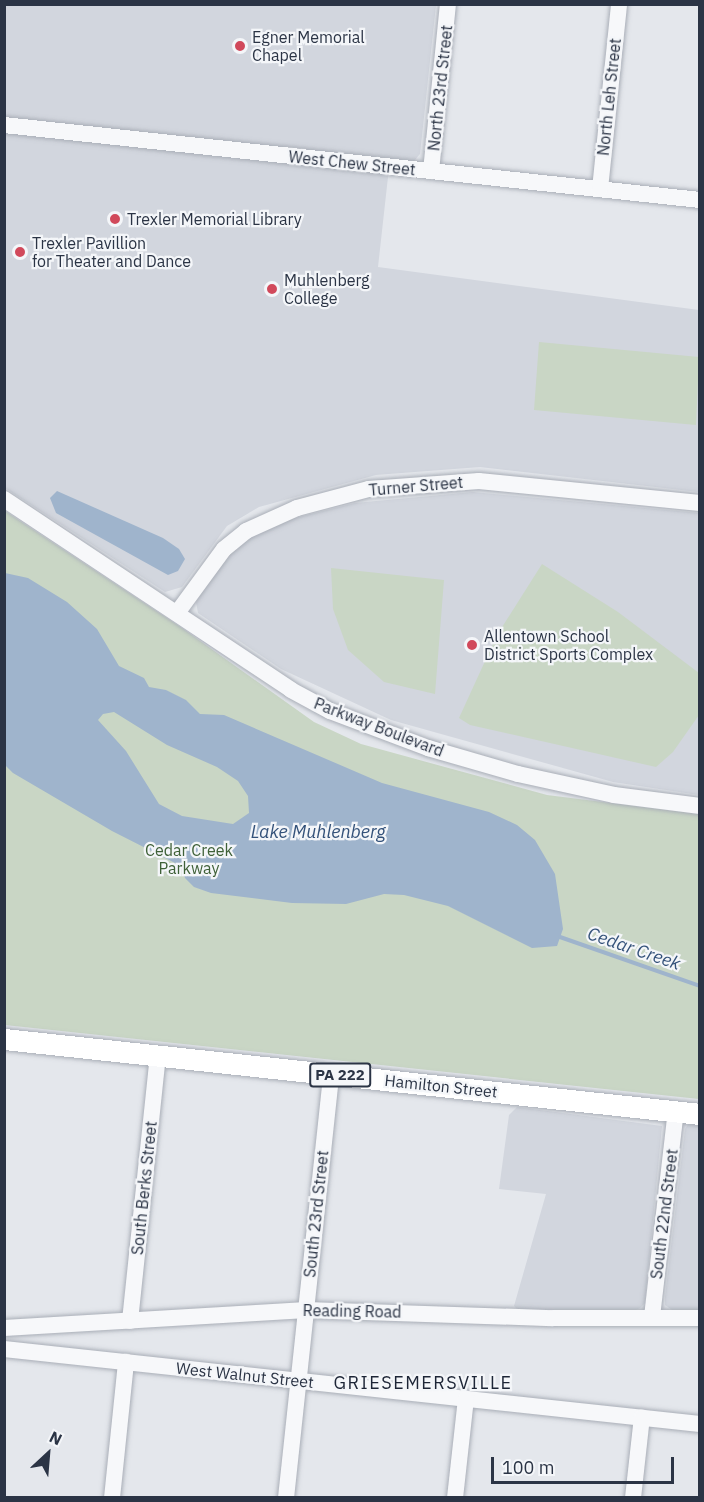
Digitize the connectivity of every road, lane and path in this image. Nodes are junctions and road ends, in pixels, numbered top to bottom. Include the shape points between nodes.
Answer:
1 (448, 4) edge
2 (619, 4) edge
3 (4, 125) edge
4 (431, 171) junction
5 (600, 189) junction
6 (699, 200) edge
7 (4, 499) edge
8 (699, 503) edge
9 (177, 613) junction
10 (699, 806) edge
11 (4, 1039) edge
12 (158, 1056) junction
13 (331, 1074) junction
14 (676, 1111) junction
15 (699, 1114) edge
16 (306, 1310) junction
17 (652, 1317) junction
18 (699, 1318) edge
19 (130, 1321) junction
20 (4, 1328) edge
21 (4, 1349) edge
22 (126, 1362) junction
23 (298, 1380) junction
24 (466, 1399) junction
25 (642, 1418) junction
26 (699, 1424) edge
27 (112, 1497) edge
28 (286, 1497) edge
29 (455, 1497) edge
30 (633, 1497) edge

1 - 4 street, North 23rd Street
2 - 5 street, North Leh Street
3 - 4 street, West Chew Street
4 - 5 street, West Chew Street
5 - 6 street, West Chew Street
7 - 9 street, Parkway Boulevard
8 - 9 street, Turner Street via 479,481 369,489 297,508 246,531 224,549
9 - 10 street, Parkway Boulevard via 301,696 384,732 518,774 614,795
11 - 12 main road, Hamilton Street / PA 222
12 - 13 main road, Hamilton Street / PA 222
12 - 19 street, South Berks Street
13 - 14 main road, Hamilton Street / PA 222
13 - 16 street, South 23rd Street
14 - 15 main road, Hamilton Street / PA 222
14 - 17 street, South 22nd Street
16 - 17 street, Reading Road
16 - 19 street, Reading Road
16 - 23 street, South 23rd Street
17 - 18 street, Reading Road
19 - 20 street, Reading Road
21 - 22 street, West Walnut Street
22 - 23 street, West Walnut Street
22 - 27 street
23 - 24 street, West Walnut Street
23 - 28 street, South 23rd Street
24 - 25 street, West Walnut Street
24 - 29 street
25 - 26 street, West Walnut Street
25 - 30 street

